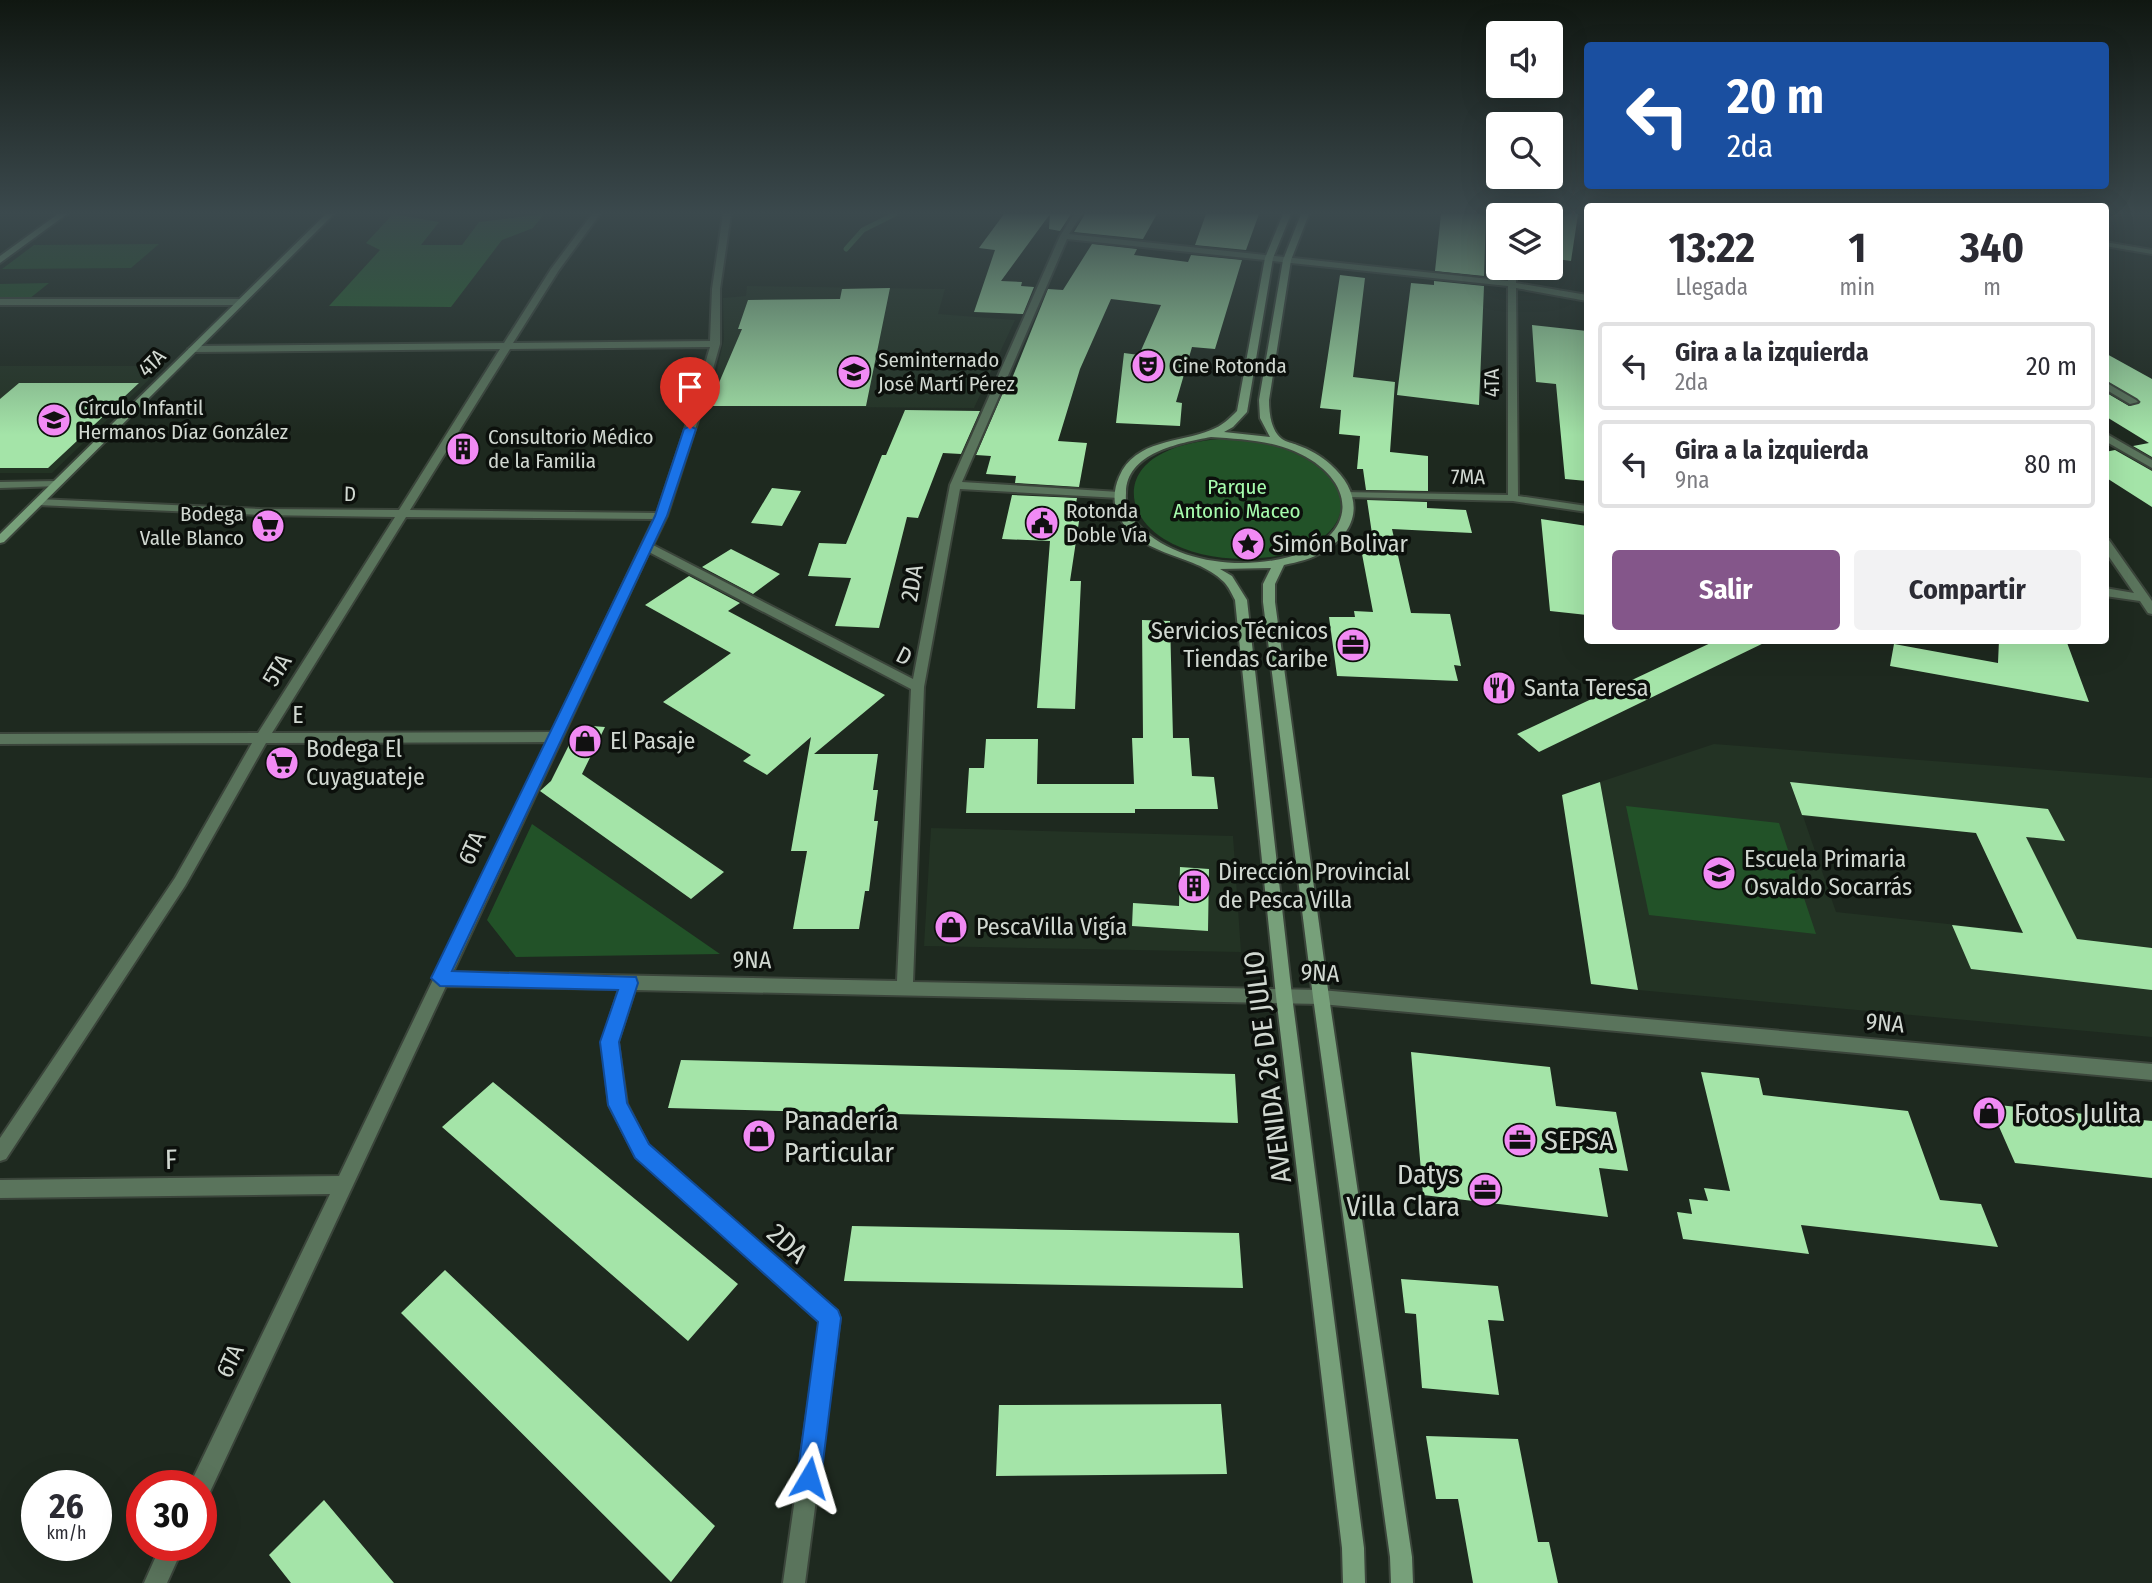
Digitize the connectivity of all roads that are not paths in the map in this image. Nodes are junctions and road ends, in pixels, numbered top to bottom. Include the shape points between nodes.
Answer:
1 (255, 288) edge
2 (543, 288) edge
3 (716, 288) edge
4 (1041, 288) edge
5 (1264, 288) edge
6 (1282, 288) edge
7 (1510, 288) edge
8 (1531, 288) edge
9 (1584, 297) edge
10 (0, 302) edge
11 (241, 302) junction
12 (715, 344) junction
13 (508, 346) junction
14 (193, 349) junction
15 (2109, 387) edge
16 (2133, 402) dead end
17 (1211, 434) junction
18 (2109, 438) edge
19 (1279, 442) junction
20 (2152, 465) edge
21 (56, 484) junction
22 (0, 485) edge
23 (955, 485) junction
24 (1347, 494) junction
25 (1119, 495) junction
26 (1513, 498) junction
27 (38, 502) junction
28 (1584, 509) edge
29 (403, 514) junction
30 (661, 516) junction
31 (0, 540) edge
32 (646, 546) junction
33 (2109, 547) edge
34 (1203, 563) junction
35 (1279, 564) junction
36 (2109, 593) edge
37 (2144, 598) junction
38 (2152, 610) edge
39 (918, 687) junction
40 (554, 737) junction
41 (262, 738) junction
42 (0, 739) edge
43 (440, 978) junction
44 (629, 983) junction
45 (905, 988) junction
46 (1284, 996) junction
47 (1321, 997) junction
48 (2152, 1072) edge
49 (0, 1153) edge
50 (342, 1185) junction
51 (0, 1189) edge
52 (208, 1470) edge
53 (165, 1561) edge
54 (155, 1583) edge
55 (794, 1583) edge
56 (1354, 1583) edge
57 (1402, 1583) edge

1 - 11 main road, 4TA
2 - 13 street, 5TA
3 - 12 street, 6TA
4 - 23 street, 2DA
5 - 17 main road via 1242,412
6 - 19 main road via 1263,415
7 - 26 street, 4TA
8 - 9 street
10 - 11 street
11 - 14 main road, 4TA
12 - 13 street
12 - 30 street, 6TA
13 - 14 street
13 - 29 street, 5TA
14 - 21 main road, 4TA
15 - 16 street
17 - 19 main road
17 - 25 main road via 1148,451 1128,468
18 - 20 street
19 - 24 main road via 1329,467
21 - 22 street
21 - 27 main road, 4TA
23 - 25 street
23 - 39 street, 2DA
24 - 26 street, 7MA
24 - 35 main road via 1346,523 1332,541 1309,555
25 - 34 main road via 1121,511 1137,533
26 - 28 street, 7MA
27 - 29 street, D
27 - 31 main road, 4TA
29 - 30 street, D
29 - 41 street, 5TA
30 - 32 street, 6TA
32 - 39 street, D
32 - 40 street, 6TA
33 - 37 street
34 - 35 main road
34 - 46 main road, AVENIDA 26 DE JULIO via 1228,579 1241,600
35 - 47 main road via 1269,584 1269,602
36 - 37 street
37 - 38 street
39 - 45 street, 2DA
40 - 41 street, E
40 - 43 street, 6TA
41 - 42 street, E
41 - 49 street, 5TA via 180,882
43 - 44 street, 9NA
43 - 50 street, 6TA
44 - 45 street, 9NA
44 - 55 street, 2DA via 610,1042 618,1105 642,1151 830,1318
45 - 46 street, 9NA
46 - 47 street, 9NA
46 - 56 main road, AVENIDA 26 DE JULIO
47 - 48 street, 9NA
47 - 57 main road
50 - 51 street, F
50 - 52 street, 6TA
53 - 54 street

